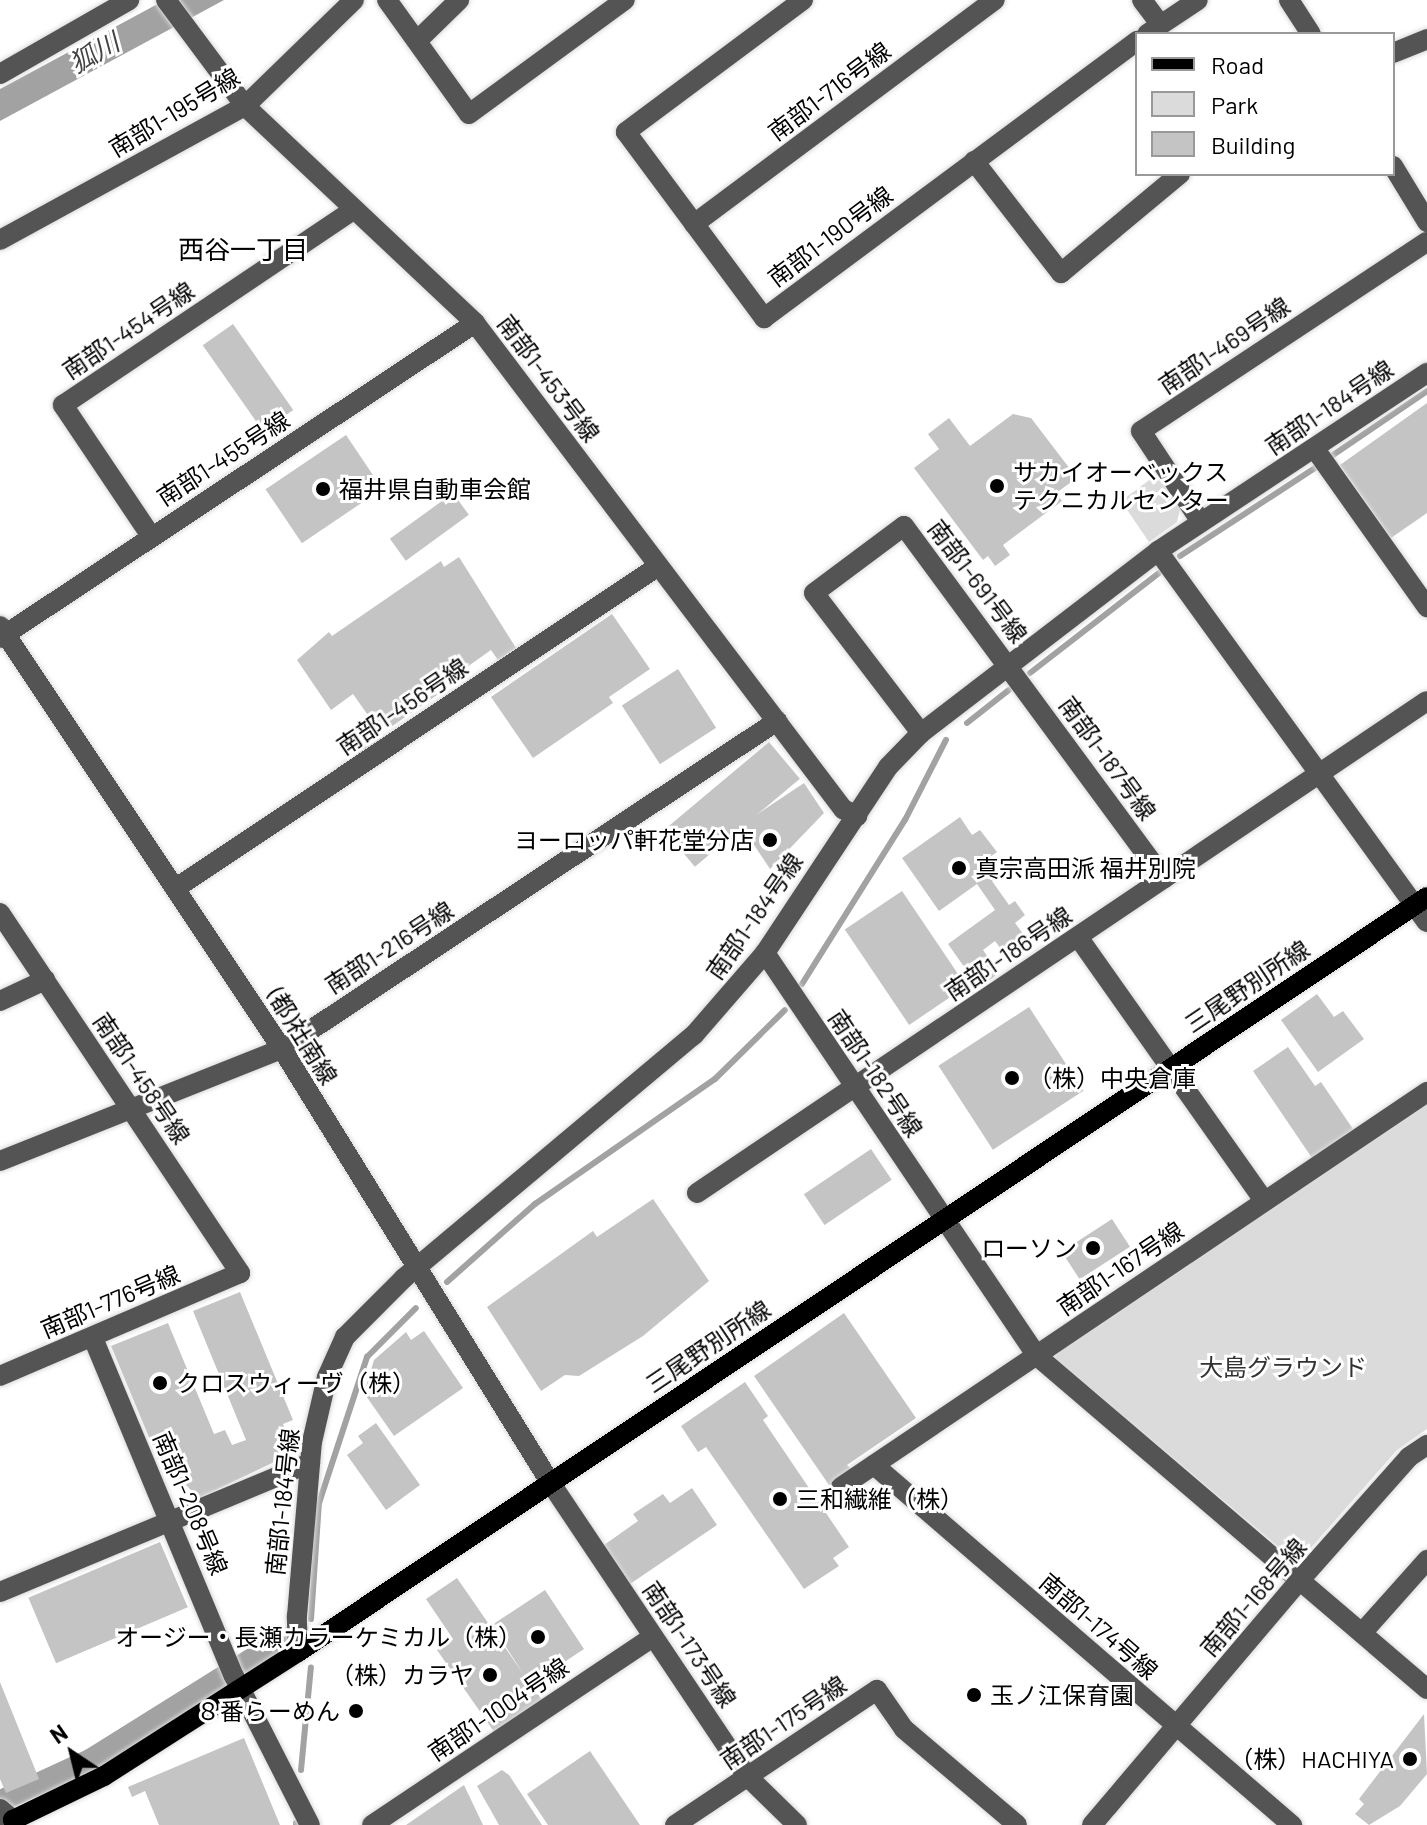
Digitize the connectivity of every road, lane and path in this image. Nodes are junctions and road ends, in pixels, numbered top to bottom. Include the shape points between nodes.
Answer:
1 (129, 0) edge
2 (166, 0) edge
3 (354, 0) edge
4 (387, 0) edge
5 (459, 0) edge
6 (625, 0) edge
7 (803, 0) edge
8 (995, 0) edge
9 (1142, 0) edge
10 (1198, 0) edge
11 (1289, 0) edge
12 (1154, 29) edge
13 (1310, 32) edge
14 (1427, 39) edge
15 (417, 41) junction
16 (1135, 42) edge
17 (1395, 52) edge
18 (0, 74) edge
19 (245, 106) junction
20 (974, 161) junction
21 (1395, 168) edge
22 (1178, 176) edge
23 (1419, 190) edge
24 (353, 210) junction
25 (1427, 222) edge
26 (694, 224) junction
27 (0, 240) edge
28 (1427, 242) edge
29 (475, 323) junction
30 (1427, 373) edge
31 (1315, 449) junction
32 (1201, 522) junction
33 (151, 536) junction
34 (1158, 551) junction
35 (657, 567) junction
36 (1427, 607) edge
37 (2, 633) edge
38 (1010, 667) junction
39 (1427, 701) edge
40 (777, 721) junction
41 (921, 733) junction
42 (1320, 774) junction
43 (857, 816) junction
44 (1164, 879) junction
45 (176, 888) junction
46 (1423, 908) edge
47 (0, 913) edge
48 (1078, 937) junction
49 (765, 953) junction
50 (45, 980) junction
51 (0, 1001) edge
52 (282, 1049) junction
53 (1170, 1069) junction
54 (854, 1088) junction
55 (1427, 1092) edge
56 (131, 1109) junction
57 (0, 1161) edge
58 (697, 1193) dead end
59 (1264, 1201) junction
60 (945, 1221) junction
61 (415, 1268) junction
62 (240, 1273) joint
63 (93, 1338) junction
64 (1037, 1356) junction
65 (0, 1376) edge
66 (1427, 1445) edge
67 (310, 1463) junction
68 (874, 1465) junction
69 (550, 1482) junction
70 (841, 1487) dead end
71 (171, 1520) junction
72 (1427, 1560) edge
73 (1299, 1581) junction
74 (0, 1592) edge
75 (1362, 1633) junction
76 (653, 1637) junction
77 (298, 1652) junction
78 (241, 1689) junction
79 (1427, 1689) edge
80 (1177, 1727) junction
81 (747, 1776) junction
82 (7, 1820) edge
83 (310, 1825) edge
84 (372, 1825) edge
85 (675, 1825) edge
86 (797, 1825) edge
87 (1017, 1825) edge
88 (1092, 1825) edge
89 (1292, 1825) edge

1 - 18 street
2 - 19 street, 南部1-453号線
3 - 19 street, 南部1-195号線
4 - 15 street
5 - 15 street
6 - 15 street via 469,114
7 - 26 street, 南部1-190号線 via 626,132
8 - 26 street, 南部1-716号線
9 - 12 street
10 - 12 street
11 - 13 street
14 - 17 street
16 - 20 street, 南部1-190号線
19 - 24 street, 南部1-453号線
19 - 27 street, 南部1-195号線
20 - 22 street via 1061,273
20 - 26 street, 南部1-190号線 via 764,318
21 - 23 street
23 - 25 street
24 - 29 street, 南部1-453号線
24 - 33 street, 南部1-454号線 via 63,405
28 - 32 street, 南部1-469号線 via 1141,431
29 - 33 street, 南部1-455号線
29 - 35 street, 南部1-453号線
30 - 31 street, 南部1-184号線
31 - 32 street, 南部1-184号線
31 - 36 street
32 - 34 street, 南部1-184号線
33 - 37 street, 南部1-455号線
34 - 38 street, 南部1-184号線
34 - 42 street
35 - 40 street, 南部1-453号線
35 - 45 street, 南部1-456号線
37 - 45 street, (都)社南線
38 - 41 street, 南部1-184号線
38 - 41 street, 南部1-691号線 via 904,526 814,593
38 - 44 street, 南部1-187号線
39 - 42 street, 南部1-186号線
40 - 43 street, 南部1-453号線 via 843,809
40 - 52 street, 南部1-216号線
41 - 43 street, 南部1-184号線 via 888,767
42 - 44 street, 南部1-186号線
42 - 46 street
43 - 49 street, 南部1-184号線
44 - 48 street, 南部1-186号線
45 - 52 street, (都)社南線
46 - 53 main road, 三尾野別所線
47 - 50 street, 南部1-458号線
48 - 53 street
48 - 54 street, 南部1-186号線
49 - 54 street, 南部1-182号線
49 - 61 street, 南部1-184号線 via 694,1035
50 - 51 street
50 - 56 street, 南部1-458号線
52 - 56 street, 南部1-216号線
52 - 61 street, (都)社南線
53 - 59 street
53 - 60 main road, 三尾野別所線
54 - 58 street, 南部1-186号線
54 - 60 street, 南部1-182号線
55 - 59 street, 南部1-167号線
56 - 57 street, 南部1-216号線
56 - 62 street, 南部1-458号線
59 - 64 street, 南部1-167号線
60 - 64 street, 南部1-182号線
60 - 69 main road, 三尾野別所線
61 - 67 street, 南部1-184号線 via 345,1337 327,1377
61 - 69 street, (都)社南線
62 - 63 street, 南部1-776号線
63 - 65 street, 南部1-776号線
63 - 71 street, 南部1-208号線
64 - 68 street, 南部1-167号線
64 - 73 street, 南部1-182号線
66 - 73 street, 南部1-168号線 via 1409,1457
67 - 71 street
67 - 77 street, 南部1-184号線
68 - 70 street, 南部1-167号線
68 - 80 street, 南部1-174号線
69 - 76 street, 南部1-173号線
69 - 77 main road, 三尾野別所線
71 - 74 street
71 - 78 street, 南部1-208号線
72 - 75 street
73 - 75 street, 南部1-182号線
73 - 80 street, 南部1-168号線
75 - 79 street, 南部1-182号線
76 - 81 street, 南部1-173号線
76 - 84 street, 南部1-1004号線
77 - 78 main road, 三尾野別所線
78 - 82 main road, 三尾野別所線 via 104,1776
78 - 83 street, 南部1-208号線
80 - 88 street, 南部1-168号線
80 - 89 street, 南部1-174号線
81 - 85 street, 南部1-175号線
81 - 86 street, 南部1-173号線
81 - 87 street, 南部1-175号線 via 877,1690 904,1729

